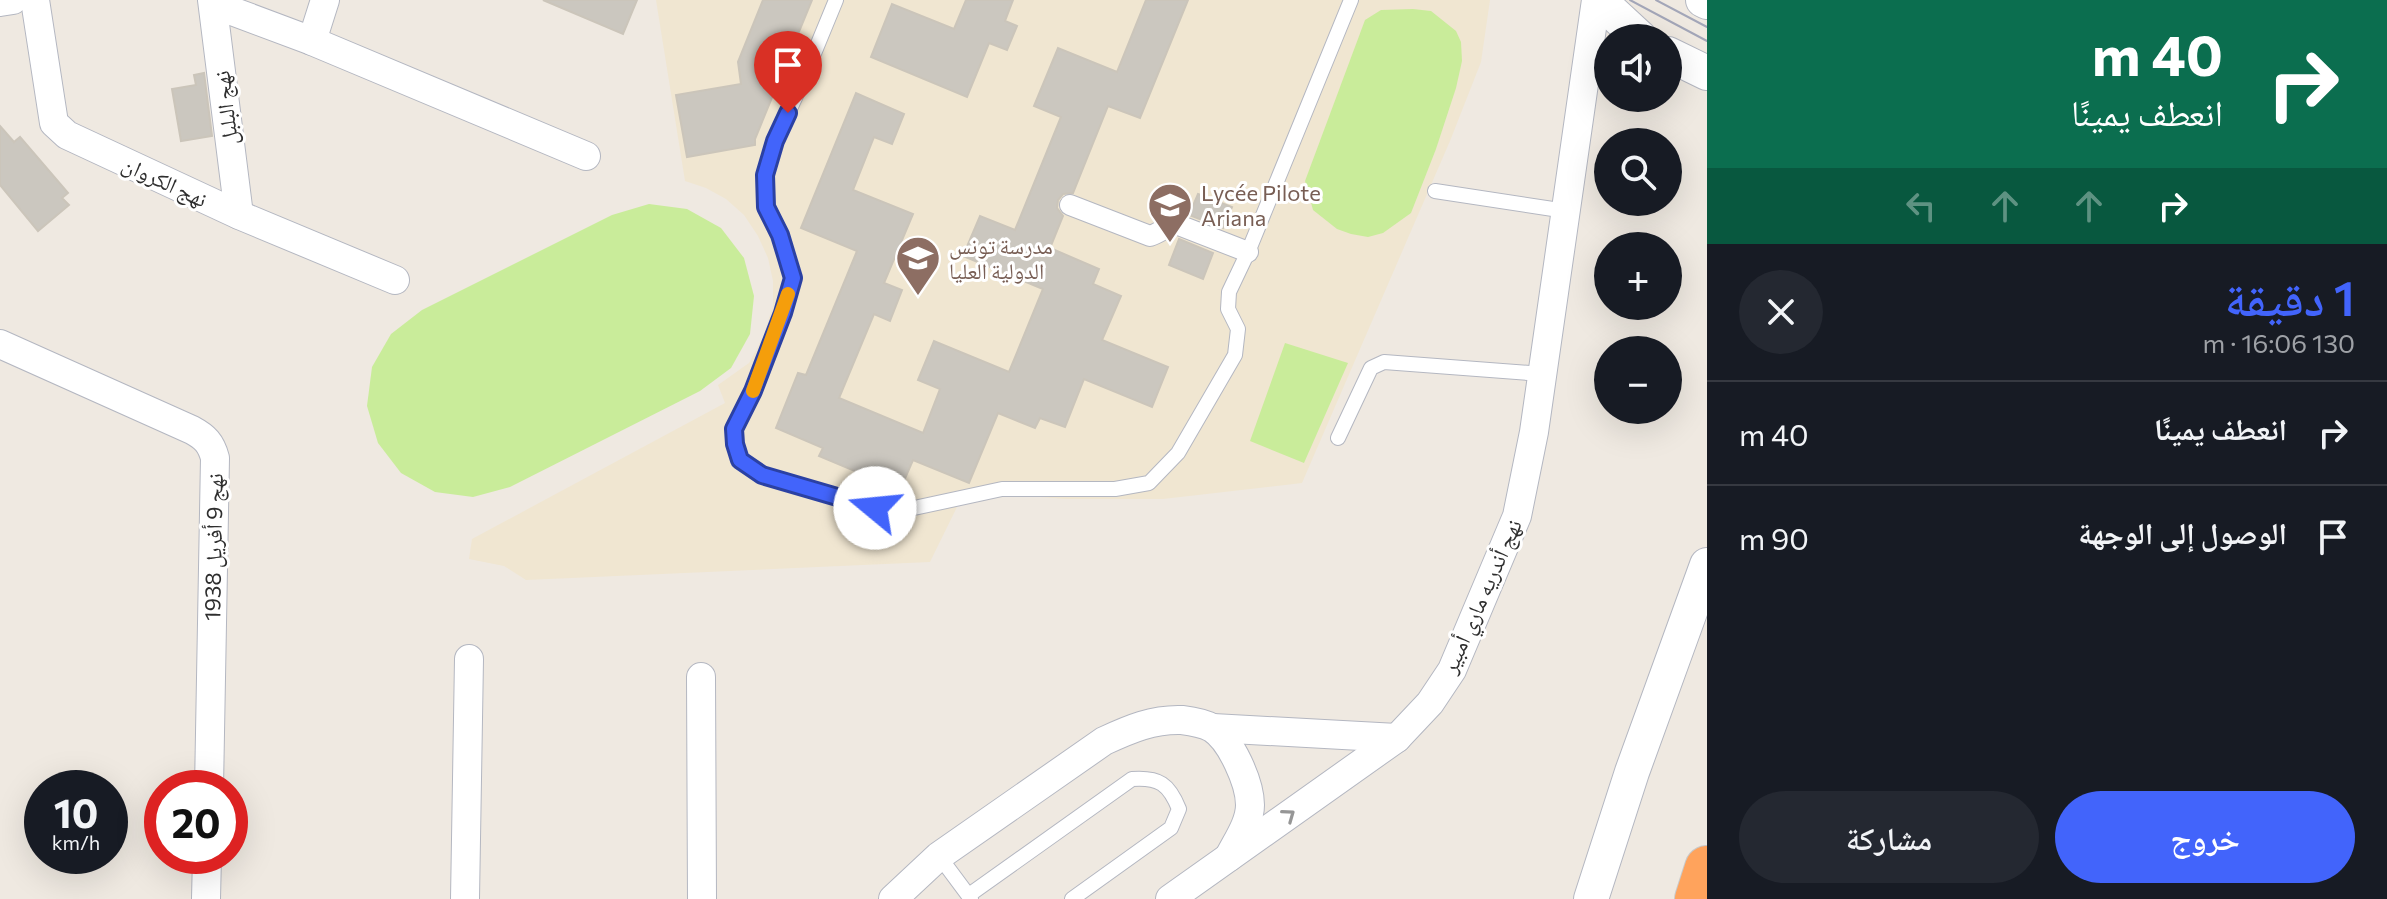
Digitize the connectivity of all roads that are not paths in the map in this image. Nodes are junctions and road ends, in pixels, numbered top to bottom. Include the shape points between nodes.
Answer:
1 (13, 0) edge
2 (35, 0) edge
3 (325, 0) edge
4 (836, 0) edge
5 (1351, 0) edge
6 (1598, 0) edge
7 (0, 2) edge
8 (213, 2) edge
9 (1625, 24) edge
10 (312, 41) junction
11 (1594, 60) edge
12 (1682, 61) edge
13 (1587, 67) junction
14 (1707, 73) edge
15 (586, 156) dead end
16 (1435, 191) dead end
17 (1070, 205) dead end
18 (1566, 211) junction
19 (239, 215) junction
20 (1248, 252) junction
21 (395, 280) dead end
22 (0, 344) edge
23 (1542, 374) junction
24 (1338, 438) dead end
25 (1707, 565) edge
26 (469, 659) dead end
27 (701, 677) dead end
28 (1213, 728) junction
29 (1397, 738) junction
30 (209, 770) edge
31 (939, 856) junction
32 (1226, 861) junction
33 (1707, 868) edge
34 (207, 874) edge
35 (970, 897) edge
36 (206, 899) edge
37 (465, 899) edge
38 (702, 899) edge
39 (893, 899) edge
40 (1072, 899) edge
41 (1170, 899) edge
42 (1591, 899) edge
43 (1697, 899) edge

1 - 7 street
2 - 19 street, نهج الكروان via 54,123 67,135
3 - 10 street
4 - 20 lane via 765,175 766,207 793,278 734,429 740,460 762,475 875,508 914,508 1002,489 1115,489 1149,483 1178,453 1235,355 1238,329 1228,309 1229,292
5 - 20 lane
6 - 9 street
6 - 13 street, نهج أندريه ماري أمبير
8 - 10 street
8 - 19 street, نهج البلبل
10 - 15 street
11 - 13 street
12 - 14 street
13 - 18 street, نهج أندريه ماري أمبير
16 - 18 lane
17 - 20 street via 1150,236 1176,224
18 - 23 street, نهج أندريه ماري أمبير
19 - 21 street, نهج الكروان
22 - 30 street, نهج 9 أفريل 1938 via 192,430 212,447
23 - 24 lane via 1384,362 1371,368
23 - 29 street, نهج أندريه ماري أمبير via 1517,516 1452,670
25 - 42 street
26 - 37 street
27 - 38 street
28 - 29 street
28 - 31 street via 1185,720 1131,728 1104,741
28 - 32 street via 1234,753 1250,806
32 -> 29 street, نهج أندريه ماري أمبير
31 - 35 lane
31 - 39 street
32 - 41 street, نهج أندريه ماري أمبير
33 - 43 highway
34 - 36 street
35 - 40 lane via 1132,779 1152,777 1172,791 1179,809 1171,828

